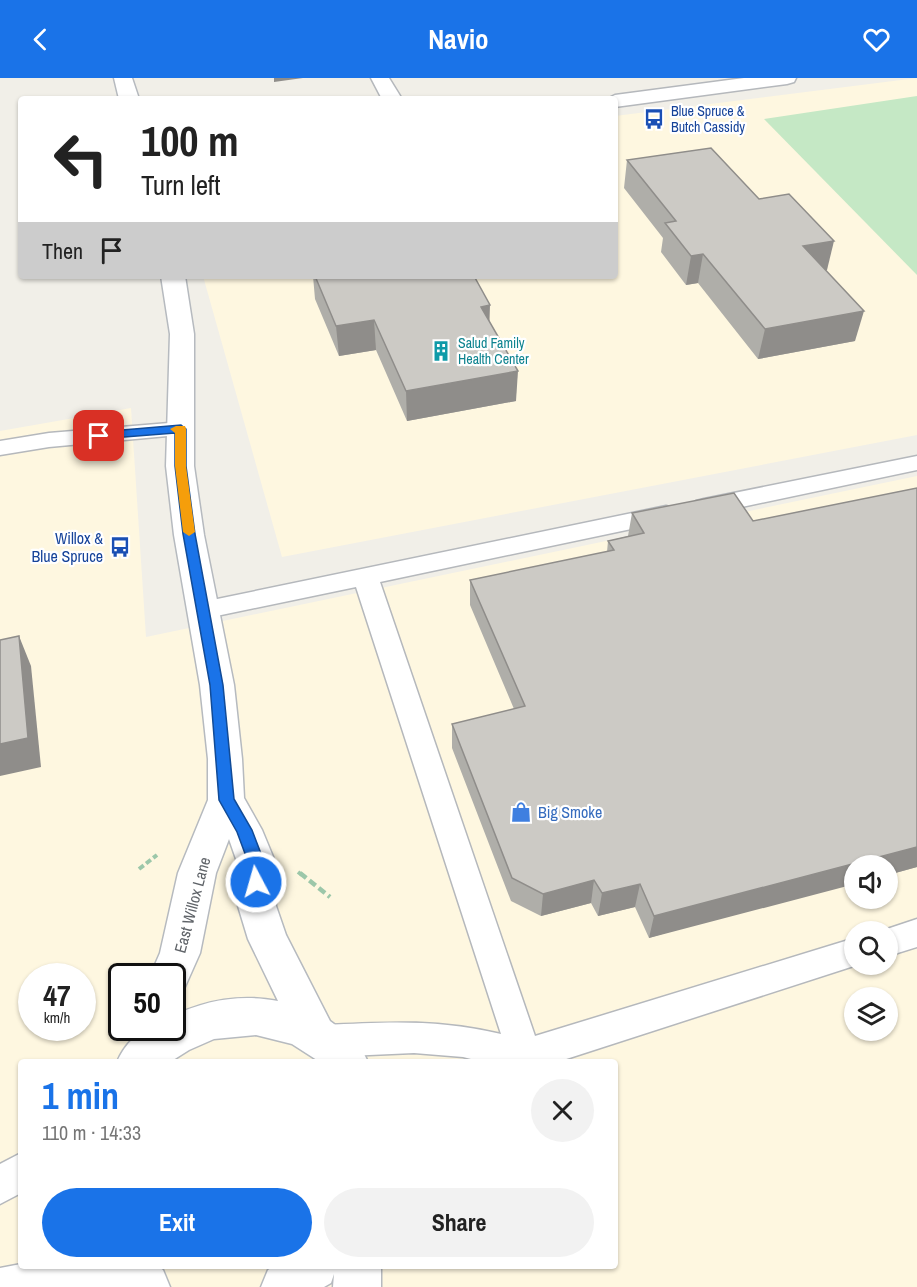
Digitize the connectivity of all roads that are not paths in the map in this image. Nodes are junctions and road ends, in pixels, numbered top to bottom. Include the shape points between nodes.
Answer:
1 (123, 78) edge
2 (380, 78) edge
3 (787, 78) edge
4 (128, 96) edge
5 (390, 96) edge
6 (618, 101) edge
7 (173, 279) edge
8 (181, 429) junction
9 (0, 448) edge
10 (917, 463) edge
11 (365, 576) junction
12 (202, 610) junction
13 (226, 800) junction
14 (917, 933) edge
15 (898, 939) edge
16 (844, 956) edge
17 (176, 963) edge
18 (141, 1041) edge
19 (329, 1045) edge
20 (133, 1059) edge
21 (141, 1059) edge
22 (524, 1059) edge
23 (18, 1173) edge
24 (0, 1186) edge
25 (310, 1269) edge
26 (358, 1269) edge
27 (130, 1273) edge
28 (1, 1287) edge
29 (285, 1287) edge
30 (357, 1287) edge

1 - 4 main road
2 - 5 main road
3 - 6 main road
7 - 8 main road, East Willox Lane via 182,334
8 - 9 lane
8 - 12 main road, East Willox Lane via 180,466
10 - 11 lane
11 - 12 lane
11 - 22 lane
12 - 13 main road, East Willox Lane via 217,685
13 - 17 main road, East Willox Lane via 197,873
13 - 19 main road, East Willox Lane via 255,859 257,906 268,939
14 - 15 lane
16 - 22 lane
18 - 20 main road
19 - 21 main road via 279,1018 240,1015 199,1023 161,1042
19 - 22 lane via 414,1037 463,1041
23 - 24 lane
25 - 29 main road
26 - 30 main road
27 - 28 lane

